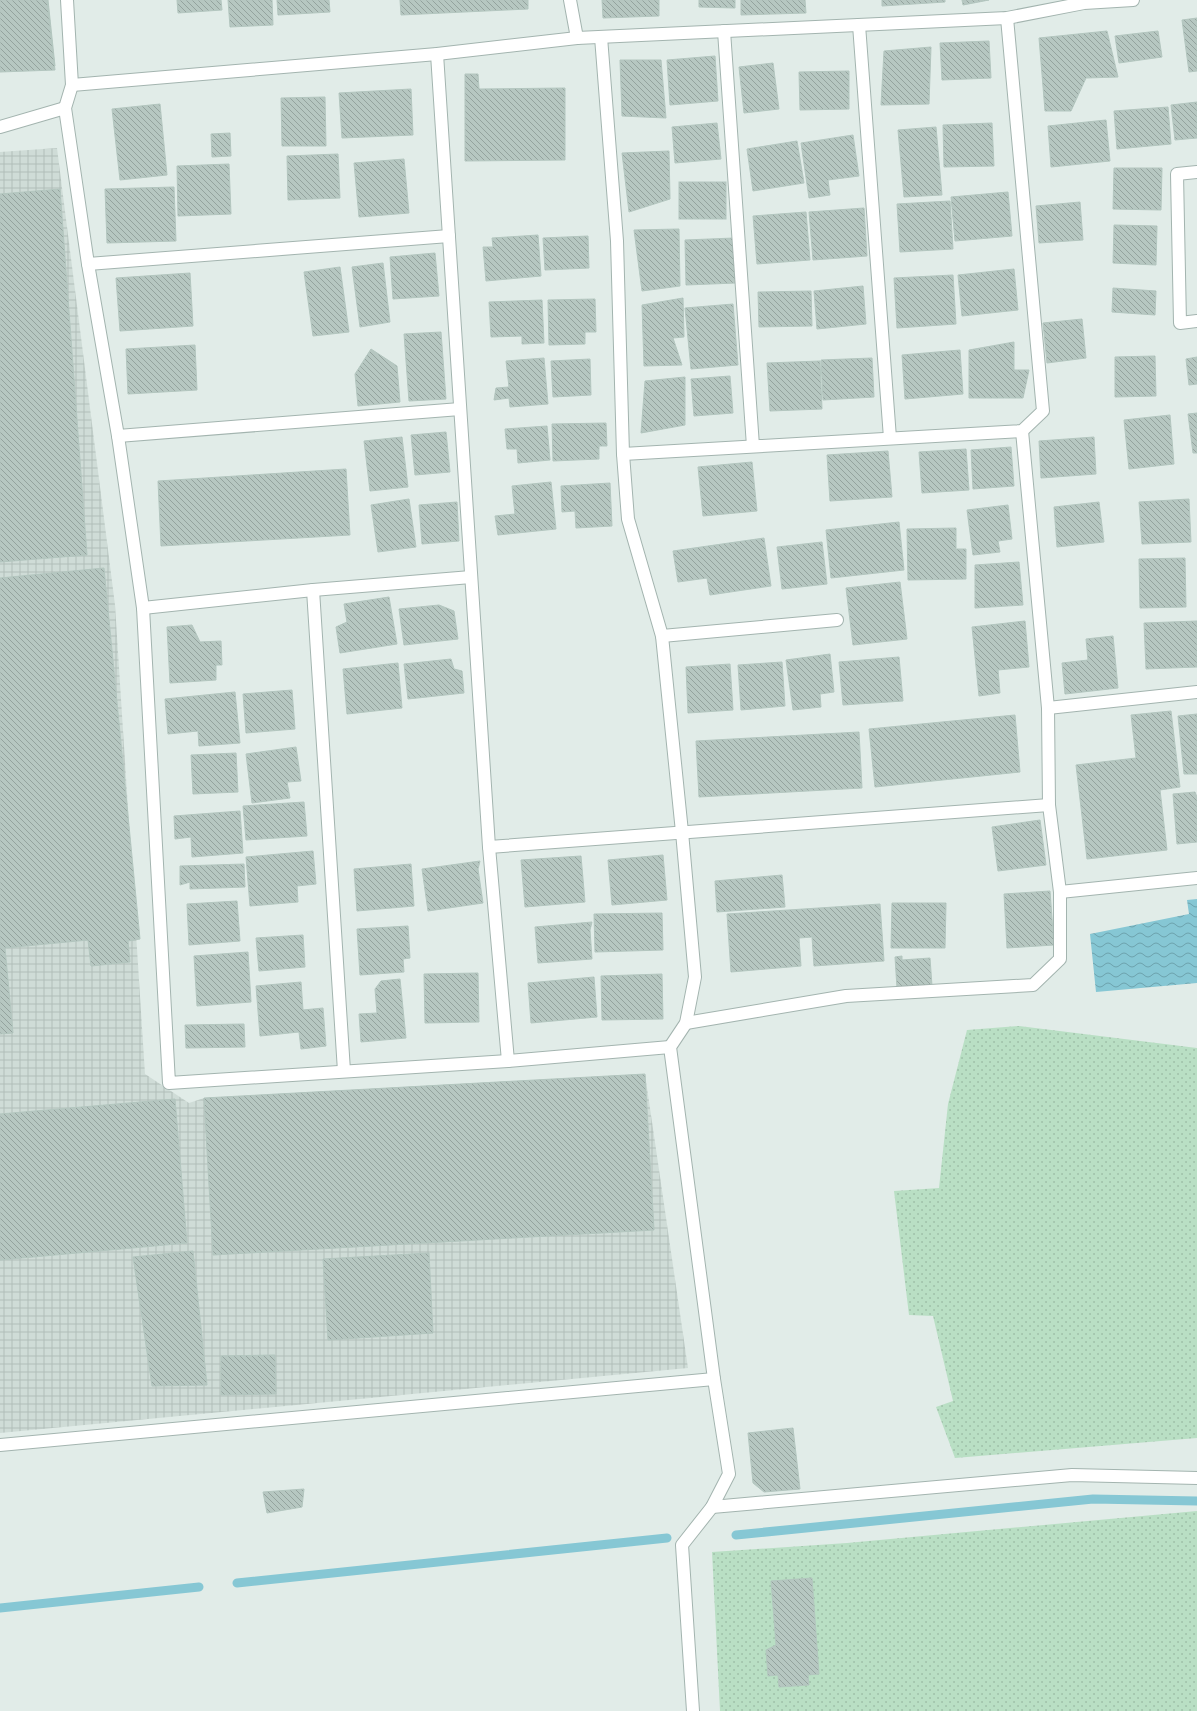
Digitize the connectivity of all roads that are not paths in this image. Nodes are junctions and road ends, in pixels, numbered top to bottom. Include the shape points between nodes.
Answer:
1 (67, 0) edge
2 (570, 0) edge
3 (1132, 0) edge
4 (1084, 2) edge
5 (1007, 18) junction
6 (859, 25) junction
7 (724, 31) junction
8 (601, 37) junction
9 (576, 38) junction
10 (437, 54) junction
11 (72, 85) junction
12 (65, 108) junction
13 (0, 127) edge
14 (1197, 172) edge
15 (449, 236) junction
16 (88, 264) junction
17 (1197, 321) edge
18 (460, 409) junction
19 (1022, 431) junction
20 (118, 436) junction
21 (890, 438) junction
22 (753, 446) junction
23 (623, 454) junction
24 (471, 577) junction
25 (313, 590) junction
26 (143, 608) junction
27 (837, 620) dead end
28 (662, 636) junction
29 (1197, 692) edge
30 (1048, 708) junction
31 (1049, 805) junction
32 (682, 832) junction
33 (489, 847) junction
34 (1197, 878) edge
35 (1060, 892) junction
36 (686, 1023) junction
37 (670, 1047) junction
38 (508, 1062) junction
39 (344, 1071) junction
40 (714, 1379) junction
41 (0, 1445) edge
42 (1197, 1478) edge
43 (712, 1507) junction
44 (693, 1711) edge

1 - 11 street
2 - 9 street
3 - 4 street
4 - 5 street
5 - 6 street
5 - 19 street via 1043,411
6 - 7 street
6 - 21 street
7 - 8 street
7 - 22 street
8 - 9 street
8 - 23 street via 617,241
9 - 10 street
10 - 11 street
10 - 15 street
11 - 12 street
12 - 13 street
12 - 16 street
14 - 17 street via 1177,174 1180,323
15 - 16 street
15 - 18 street
16 - 20 street
18 - 20 street
18 - 24 street
19 - 21 street
19 - 30 street
20 - 26 street
21 - 22 street
22 - 23 street
23 - 28 street via 628,519
24 - 25 street
24 - 33 street
25 - 26 street
25 - 39 street
26 - 39 street via 169,1083
27 - 28 street
28 - 32 street
29 - 30 street
30 - 31 street
31 - 32 street
31 - 35 street
32 - 33 street
32 - 36 street via 695,977
33 - 38 street
34 - 35 street
35 - 36 street via 1060,959 1033,985 846,996
36 - 37 street
37 - 38 street
37 - 40 street
38 - 39 street
40 - 41 street
40 - 43 street via 729,1474
42 - 43 street via 1072,1476
43 - 44 street via 682,1545

